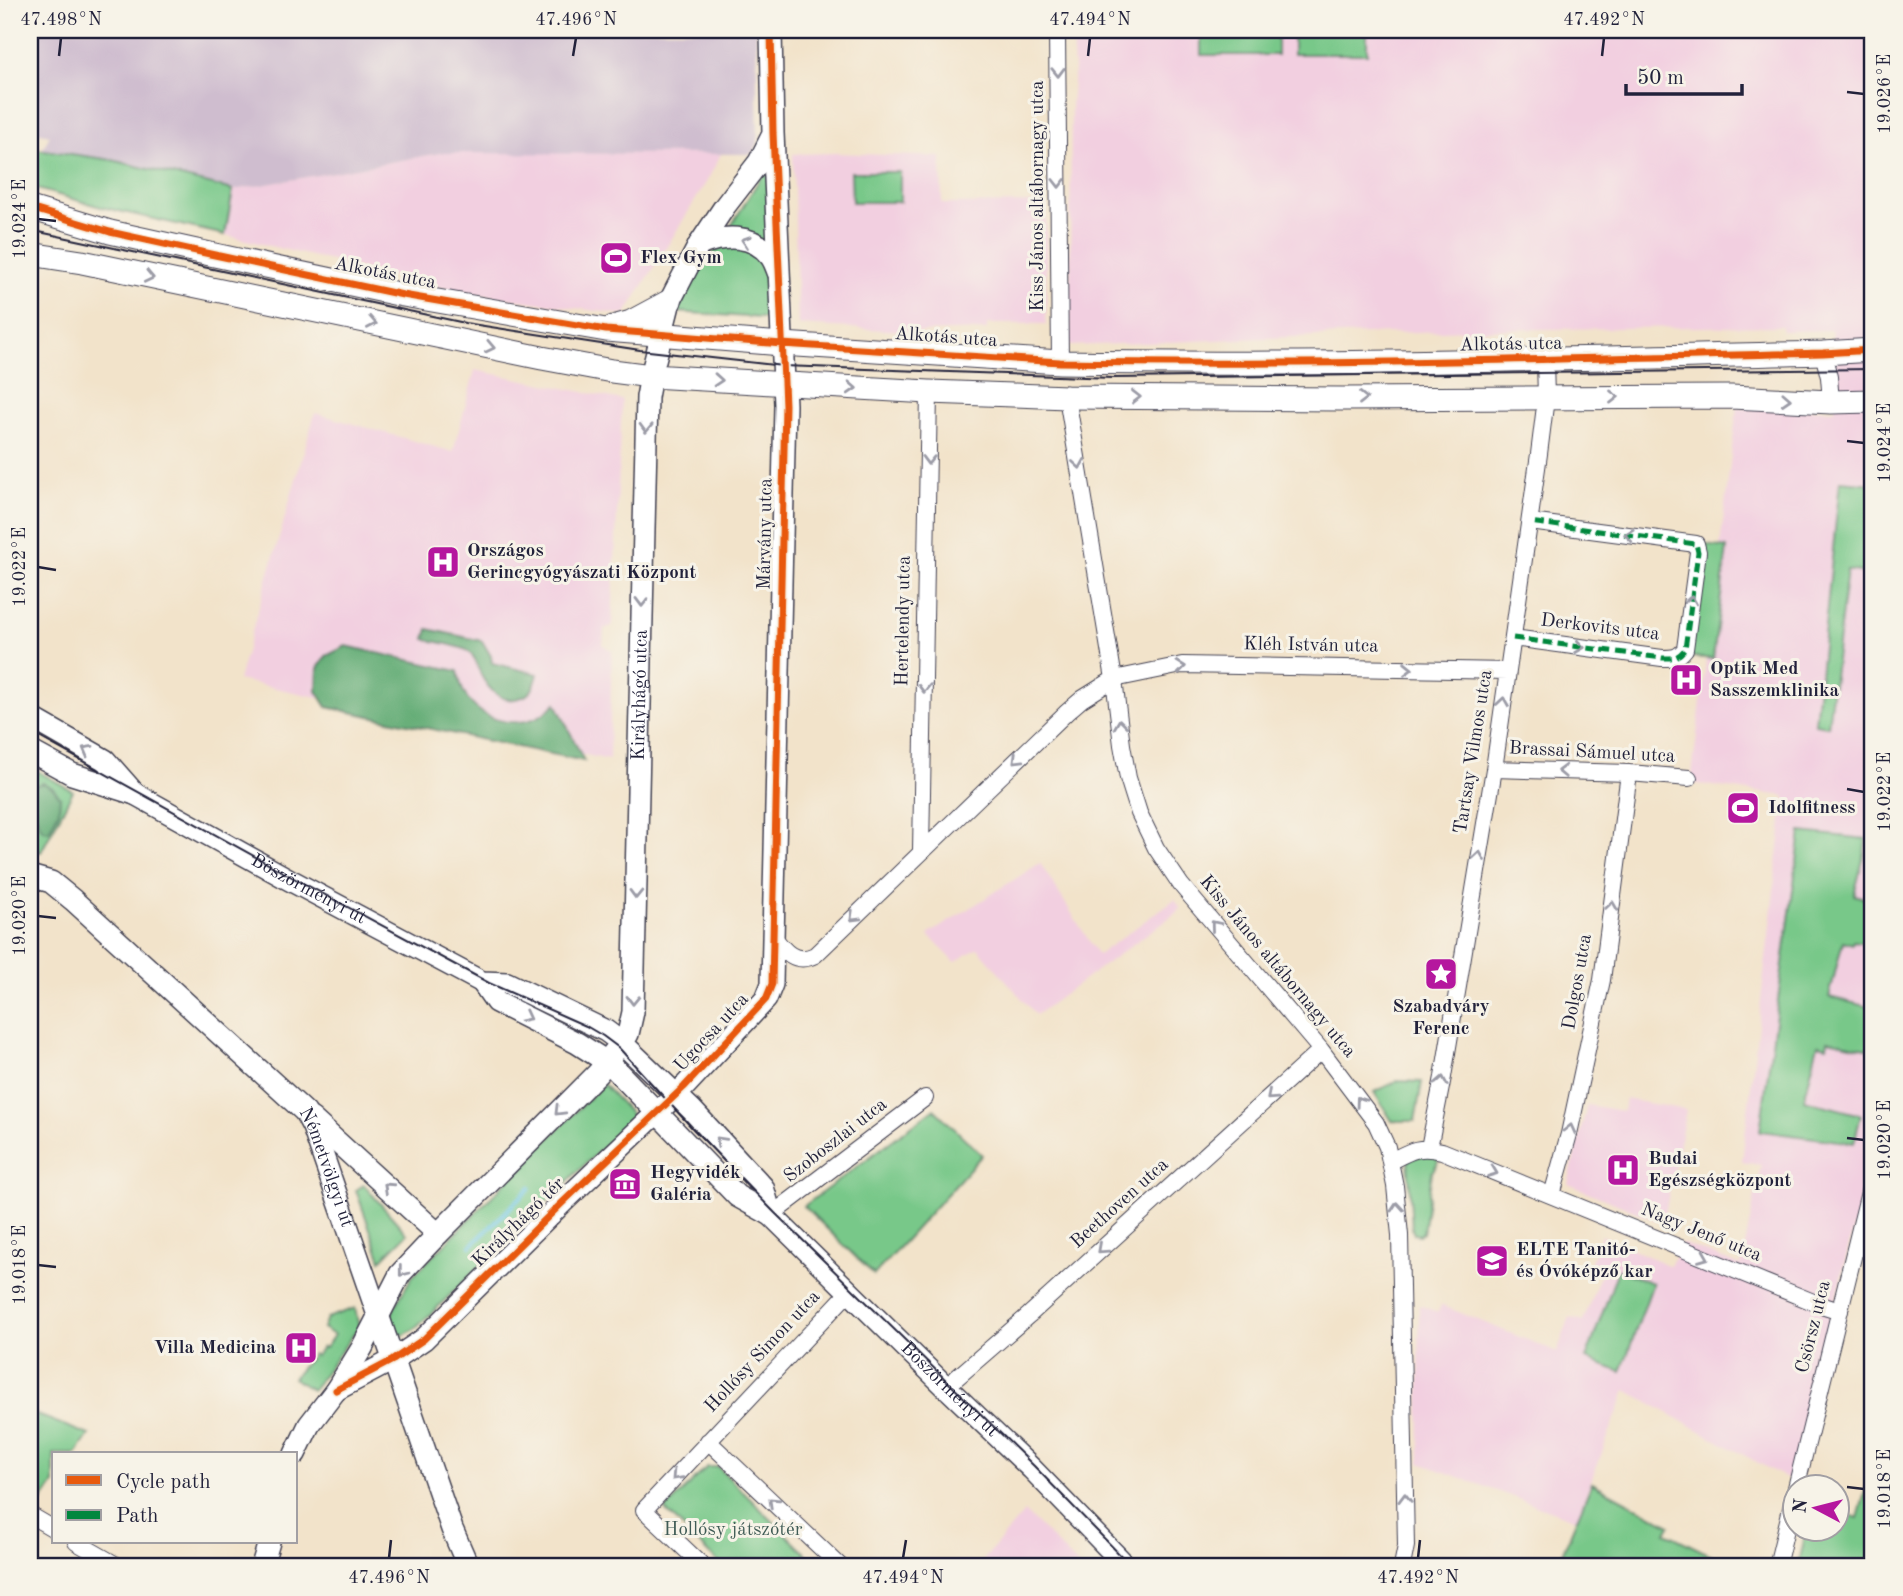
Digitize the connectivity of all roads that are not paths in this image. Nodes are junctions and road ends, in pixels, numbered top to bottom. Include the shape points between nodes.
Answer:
1 (771, 30) edge
2 (1057, 30) edge
3 (772, 133) junction
4 (30, 208) edge
5 (699, 246) junction
6 (30, 254) edge
7 (779, 274) junction
8 (670, 301) junction
9 (606, 330) junction
10 (662, 335) junction
11 (782, 344) junction
12 (1873, 350) edge
13 (1823, 353) junction
14 (1545, 360) junction
15 (1060, 362) junction
16 (651, 376) junction
17 (784, 384) junction
18 (929, 392) junction
19 (1067, 397) junction
20 (1546, 398) junction
21 (1873, 401) edge
22 (1831, 402) junction
23 (1530, 522) junction
24 (1513, 638) junction
25 (1508, 671) junction
26 (1114, 680) junction
27 (30, 717) edge
28 (30, 751) edge
29 (1494, 769) junction
30 (1629, 773) junction
31 (1689, 778) dead end
32 (135, 794) junction
33 (921, 851) junction
34 (30, 876) edge
35 (773, 936) junction
36 (1321, 1050) junction
37 (615, 1052) junction
38 (925, 1098) dead end
39 (666, 1104) junction
40 (304, 1112) junction
41 (1429, 1148) junction
42 (1391, 1161) junction
43 (1873, 1177) edge
44 (1552, 1195) junction
45 (771, 1215) junction
46 (438, 1234) junction
47 (849, 1292) junction
48 (1840, 1311) junction
49 (378, 1318) junction
50 (393, 1360) junction
51 (946, 1388) junction
52 (336, 1390) junction
53 (708, 1441) junction
54 (296, 1452) edge
55 (1800, 1474) edge
56 (30, 1515) edge
57 (52, 1528) edge
58 (80, 1544) edge
59 (268, 1544) edge
60 (1782, 1544) edge
61 (118, 1566) edge
62 (262, 1566) edge
63 (468, 1566) edge
64 (703, 1566) edge
65 (840, 1566) edge
66 (1126, 1566) edge
67 (1402, 1566) edge
68 (1777, 1566) edge

1 - 3 street, Márvány utca
2 -> 15 street, Kiss János altábornagy utca
3 - 5 street, Márvány utca via 759,162
3 - 7 street, Márvány utca
4 - 9 main road, Alkotás utca via 209,254 403,295
7 -> 5 street via 772,258 750,241 713,239
5 - 8 street, Márvány utca
6 -> 16 main road
7 - 11 street, Márvány utca
8 - 9 main road
8 - 10 street, Márvány utca
9 - 10 main road, Alkotás utca
10 - 11 main road, Alkotás utca
10 - 16 street, Királyhágó utca
11 - 15 main road, Alkotás utca
11 - 17 street, Márvány utca
12 - 13 main road, Alkotás utca
13 - 14 main road, Alkotás utca
13 - 22 street
14 - 15 main road, Alkotás utca
14 - 20 street, Tartsay Vilmos utca
16 -> 17 main road
16 -> 37 street, Királyhágó utca via 633,1012 628,1034
17 -> 18 main road
17 - 35 street, Márvány utca
18 - 19 main road
18 -> 33 street, Hertelendy utca
19 -> 20 main road
19 -> 26 street, Kiss János altábornagy utca
20 -> 22 main road via 1731,397
20 - 23 street, Tartsay Vilmos utca
21 - 22 main road
23 - 24 street, Tartsay Vilmos utca
24 -> 23 street, Derkovits utca via 1662,658 1675,658 1685,649 1696,544
24 - 25 street, Tartsay Vilmos utca
26 -> 25 street, Kléh István utca via 1182,665
29 -> 25 street, Tartsay Vilmos utca
26 -> 33 street via 1067,712
36 -> 26 street, Kiss János altábornagy utca via 1181,885 1156,848 1128,778
32 -> 27 street, Böszörményi út via 106,760
28 - 32 street, Böszörményi út via 72,774
30 -> 29 street, Brassai Sámuel utca
41 -> 29 street, Tartsay Vilmos utca
30 - 31 street, Brassai Sámuel utca
44 -> 30 street, Dolgos utca via 1602,980
32 - 37 street, Böszörményi út via 482,982 496,1002 577,1043
33 -> 35 street via 815,955 807,959 785,953
34 - 40 street, Németvölgyi út via 51,882 73,900
35 - 39 street, Ugocsa utca via 774,973 766,999
42 -> 36 street, Kiss János altábornagy utca via 1376,1123
36 -> 51 street, Beethoven utca
37 - 39 street, Böszörményi út
37 -> 46 street
38 - 45 street, Szoboszlai utca
39 - 45 street, Böszörményi út via 763,1187
39 - 50 street, Királyhágó tér via 424,1339
46 -> 40 street
40 - 49 street, Németvölgyi út
41 - 42 street
41 -> 44 street, Nagy Jenő utca
67 -> 42 street, Kiss János altábornagy utca via 1406,1546 1400,1254
43 - 48 street, Csörsz utca
44 -> 48 street, Nagy Jenő utca
45 - 47 street, Böszörményi út
46 -> 49 street via 400,1274
47 - 51 street, Böszörményi út
47 - 53 street, Hollósy Simon utca
48 - 55 street, Csörsz utca
49 - 50 street, Németvölgyi út
49 - 52 street
50 - 52 street, Királyhágó tér
50 - 63 street, Németvölgyi út
51 - 66 street, Böszörményi út
52 - 54 street via 309,1425
53 -> 64 street, Hollósy Simon utca via 644,1510
65 -> 53 street, Hollósy Simon utca
56 - 57 street
58 - 61 street
59 - 62 street
60 - 68 street

